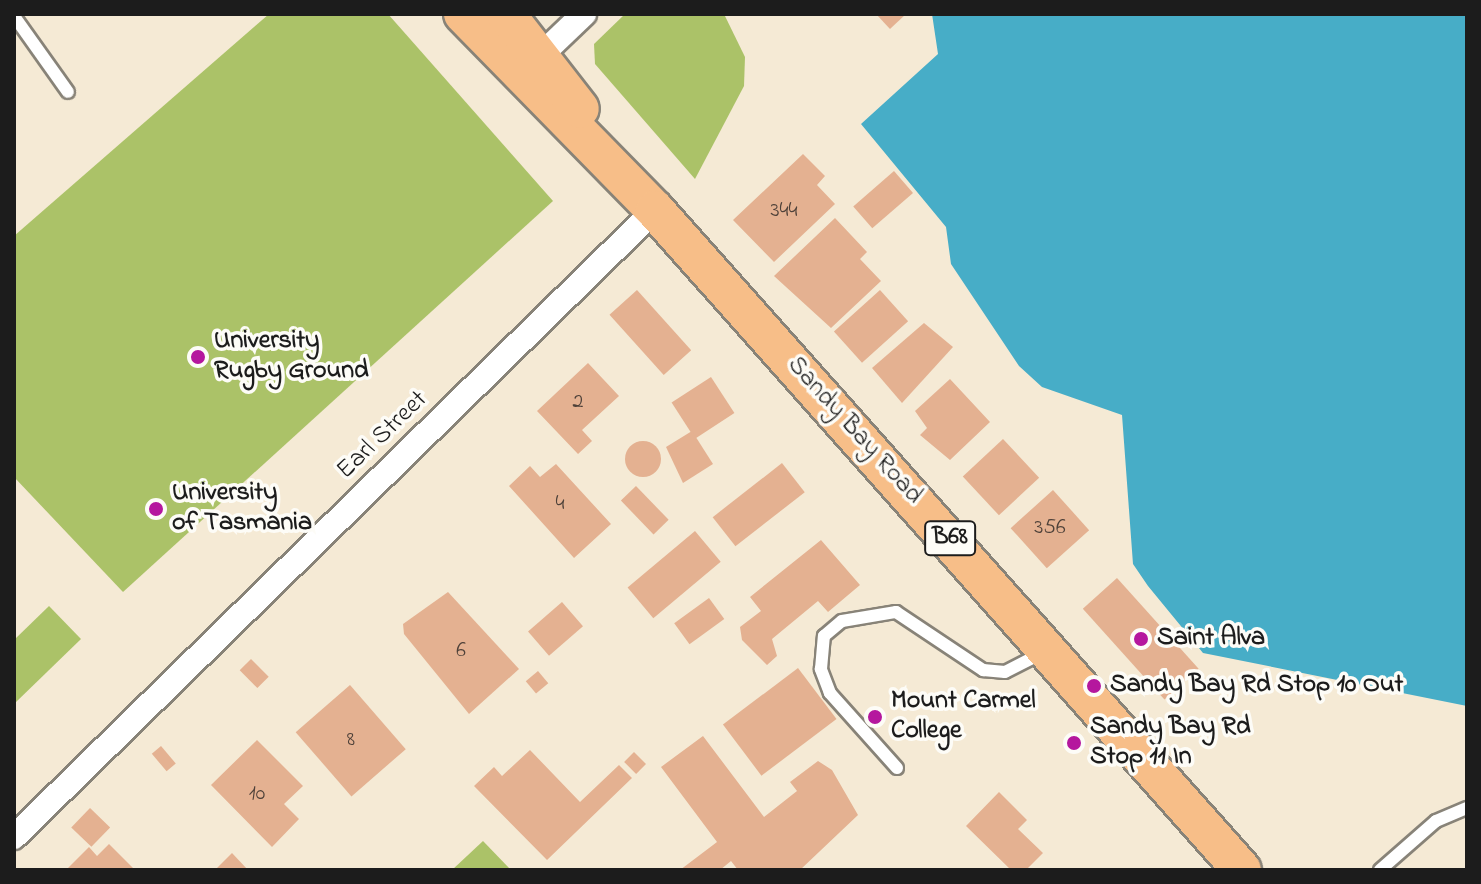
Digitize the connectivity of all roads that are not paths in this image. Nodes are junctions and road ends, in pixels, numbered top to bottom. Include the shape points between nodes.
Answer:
1 (463, 14) edge
2 (506, 14) edge
3 (584, 14) edge
4 (14, 16) edge
5 (529, 65) junction
6 (68, 92) dead end
7 (655, 210) junction
8 (1049, 650) junction
9 (897, 768) dead end
10 (1467, 808) edge
11 (14, 837) edge
12 (1233, 860) edge
13 (1256, 870) edge
14 (1380, 870) edge

1 - 5 main road, Sandy Bay Road / B68
2 - 5 main road, Sandy Bay Road / B68
3 - 5 street
4 - 6 lane
5 - 7 main road, Sandy Bay Road / B68
7 - 8 main road, Sandy Bay Road / B68
7 - 11 street, Earl Street
8 - 9 lane via 1005,672 983,670 896,612 842,621 824,636 821,669 830,693
8 - 12 main road, Sandy Bay Road / B68
10 - 14 lane via 1436,821
12 - 13 lane

